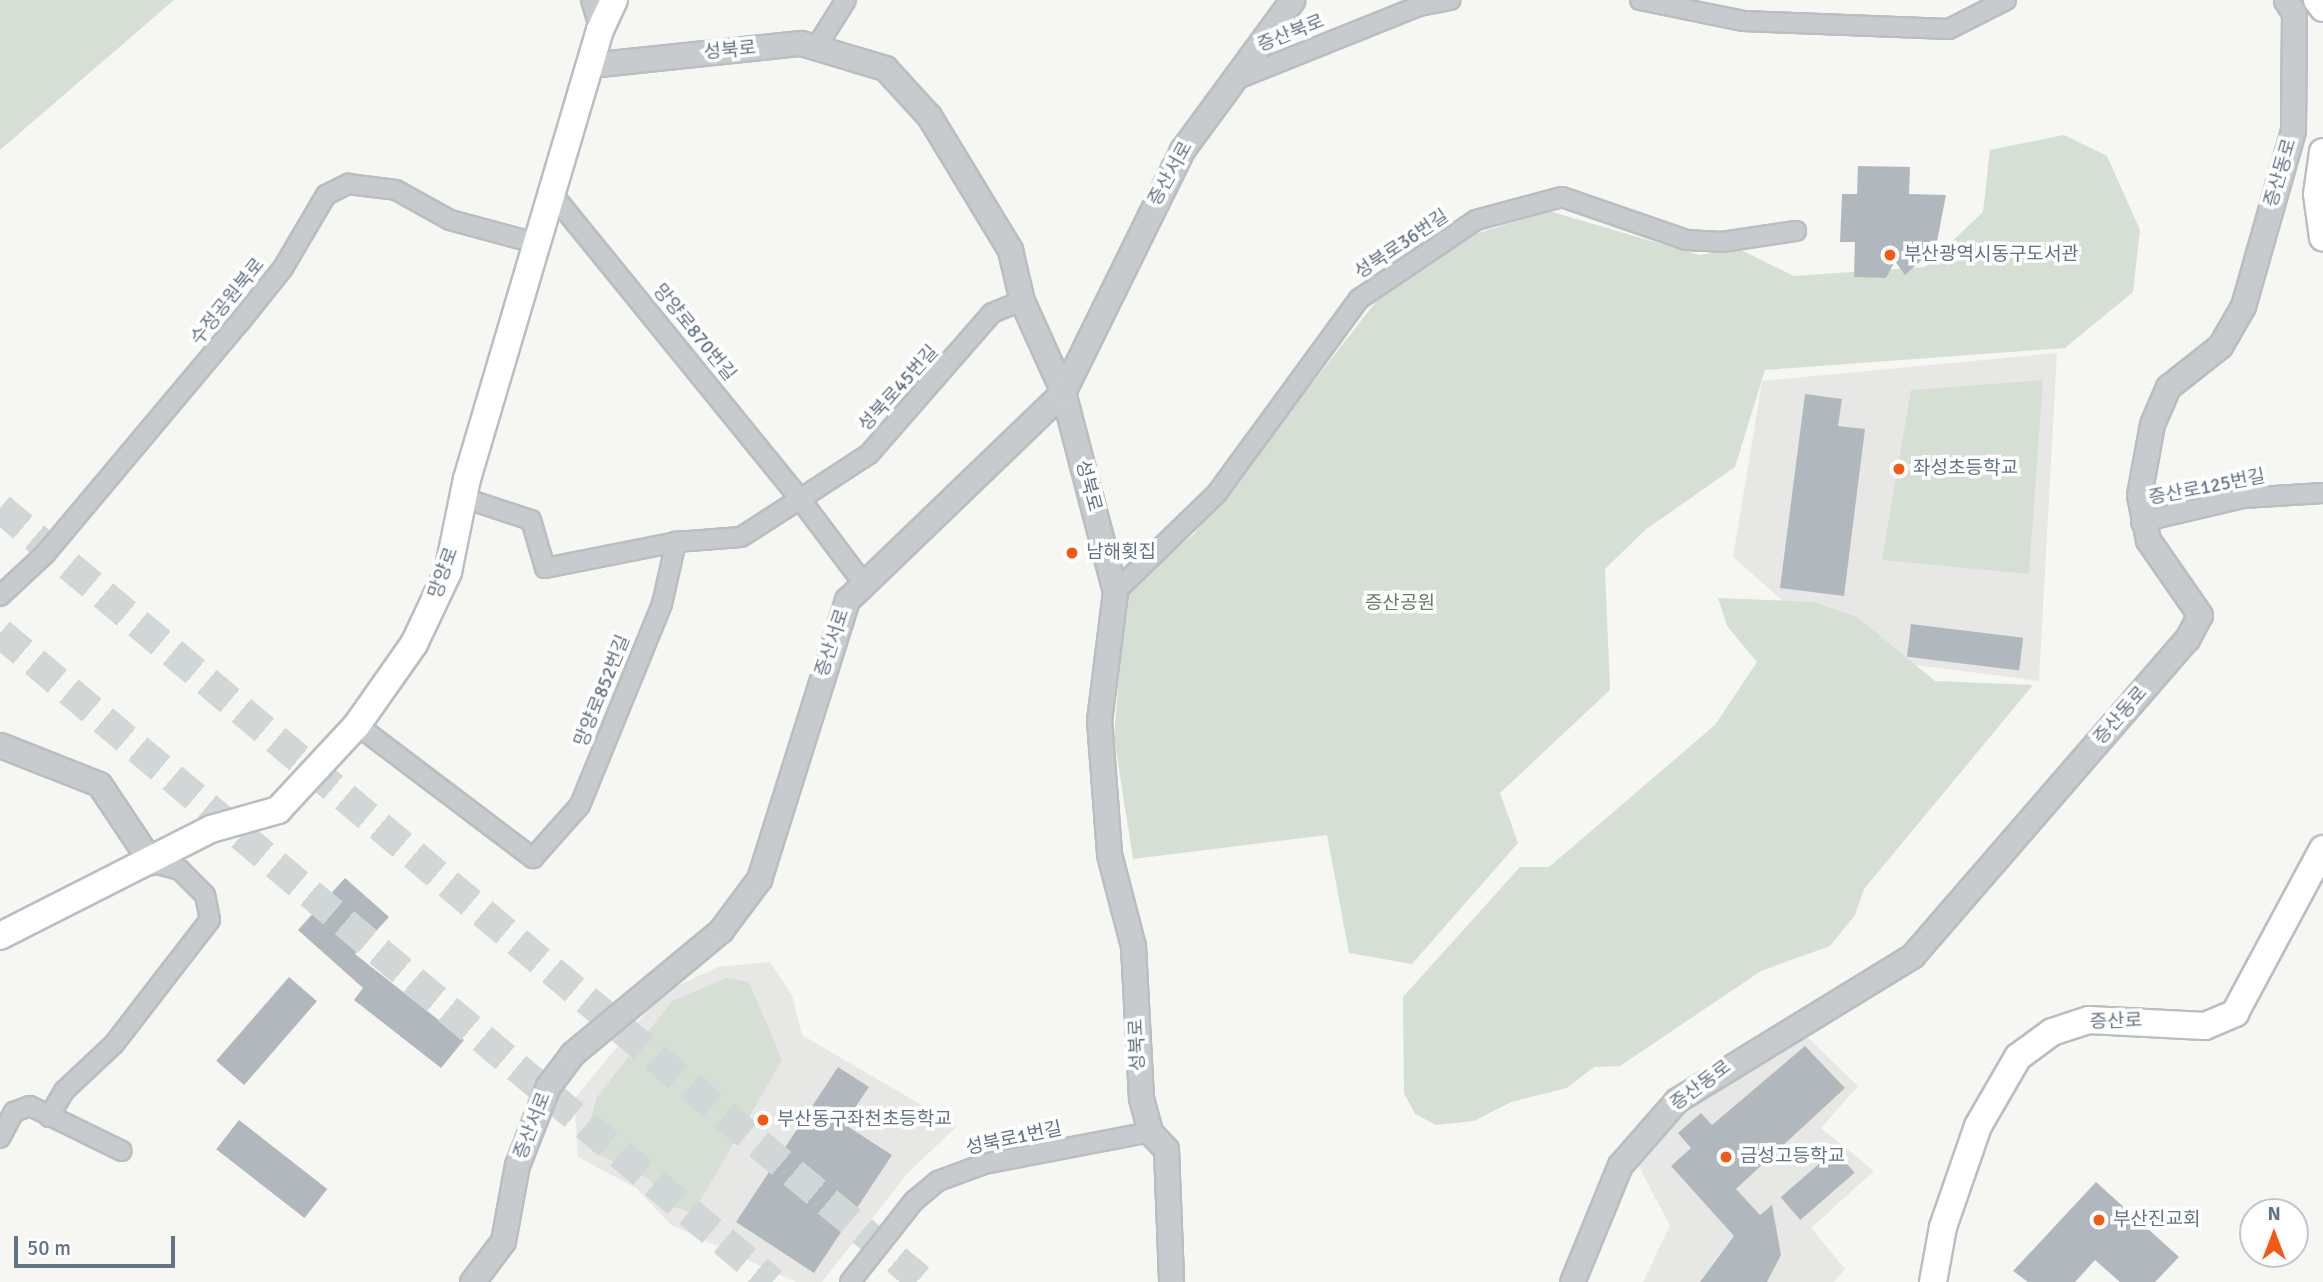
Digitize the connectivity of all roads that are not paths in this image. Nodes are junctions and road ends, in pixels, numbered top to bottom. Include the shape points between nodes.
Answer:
1 (591, 0) edge
2 (614, 0) edge
3 (846, 0) edge
4 (1292, 0) edge
5 (1450, 0) edge
6 (1640, 0) edge
7 (2006, 0) edge
8 (2286, 0) edge
9 (2317, 0) edge
10 (2323, 8) edge
11 (600, 30) junction
12 (817, 47) junction
13 (590, 65) junction
14 (1229, 83) junction
15 (2323, 152) edge
16 (553, 195) junction
17 (1796, 231) dead end
18 (2323, 238) edge
19 (539, 244) junction
20 (1022, 301) junction
21 (1063, 392) junction
22 (2323, 493) edge
23 (467, 499) junction
24 (800, 499) junction
25 (2141, 522) junction
26 (676, 542) junction
27 (863, 583) junction
28 (1115, 592) junction
29 (0, 596) edge
30 (358, 725) junction
31 (0, 745) edge
32 (2323, 849) edge
33 (151, 862) junction
34 (0, 936) edge
35 (49, 1117) junction
36 (1150, 1132) junction
37 (0, 1139) edge
38 (122, 1151) dead end
39 (472, 1282) edge
40 (850, 1282) edge
41 (1171, 1282) edge
42 (1572, 1282) edge
43 (1933, 1282) edge

1 - 11 street
2 - 11 main road, 망양로
3 - 12 street
4 - 14 street, 증산서로
5 - 14 street, 증산북로 via 1419,6
6 - 7 street via 1743,22 1949,29
8 - 25 street, 증산동로 via 2294,13 2290,143 2243,306 2220,346 2168,387 2152,424
9 - 10 main road
11 - 13 main road, 망양로
12 - 13 street, 성북로
12 - 20 street, 성북로 via 885,68 929,116 1010,250
13 - 16 main road, 망양로
14 - 21 street, 증산서로 via 1182,150
15 - 18 main road via 2317,194
16 - 19 main road, 망양로
16 - 24 street, 망양로870번길
17 - 28 street, 성북로36번길 via 1722,242 1686,240 1562,197 1476,220 1359,299 1217,493
19 - 23 main road, 망양로
19 - 29 street, 수정공원북로 via 450,220 396,190 348,184 326,195 283,268 239,323 46,554
20 - 21 street, 성북로
20 - 24 street, 성북로45번길 via 992,313 869,454
21 - 27 street, 증산서로
21 - 28 street, 성북로
22 - 25 street, 증산로125번길 via 2243,498
23 - 26 street via 531,520 545,568
23 - 30 main road, 망양로 via 448,572 414,644
24 - 26 street via 741,537
24 - 27 street
25 - 42 street, 증산동로 via 2200,615 2187,639 1912,956 1677,1100 1620,1165
26 - 30 street, 망양로852번길 via 662,604 580,805 533,858
27 - 39 street, 증산서로 via 847,600 759,878 721,930 573,1053 548,1086 517,1164 503,1241
28 - 36 street, 성북로 via 1098,720 1109,854 1133,946 1141,1098
30 - 33 main road, 망양로 via 278,810 211,829
31 - 33 street via 99,784
32 - 43 main road, 증산로 via 2235,1013 2205,1026 2089,1020 2052,1032 2018,1057 1978,1126 1943,1227
33 - 34 main road, 망양로
33 - 35 street via 180,870 197,886 210,920 114,1044 64,1091
35 - 37 street via 20,1106
35 - 38 street
36 - 40 street, 성북로1번길 via 984,1164 938,1181 914,1200
36 - 41 street, 성북로 via 1166,1149

